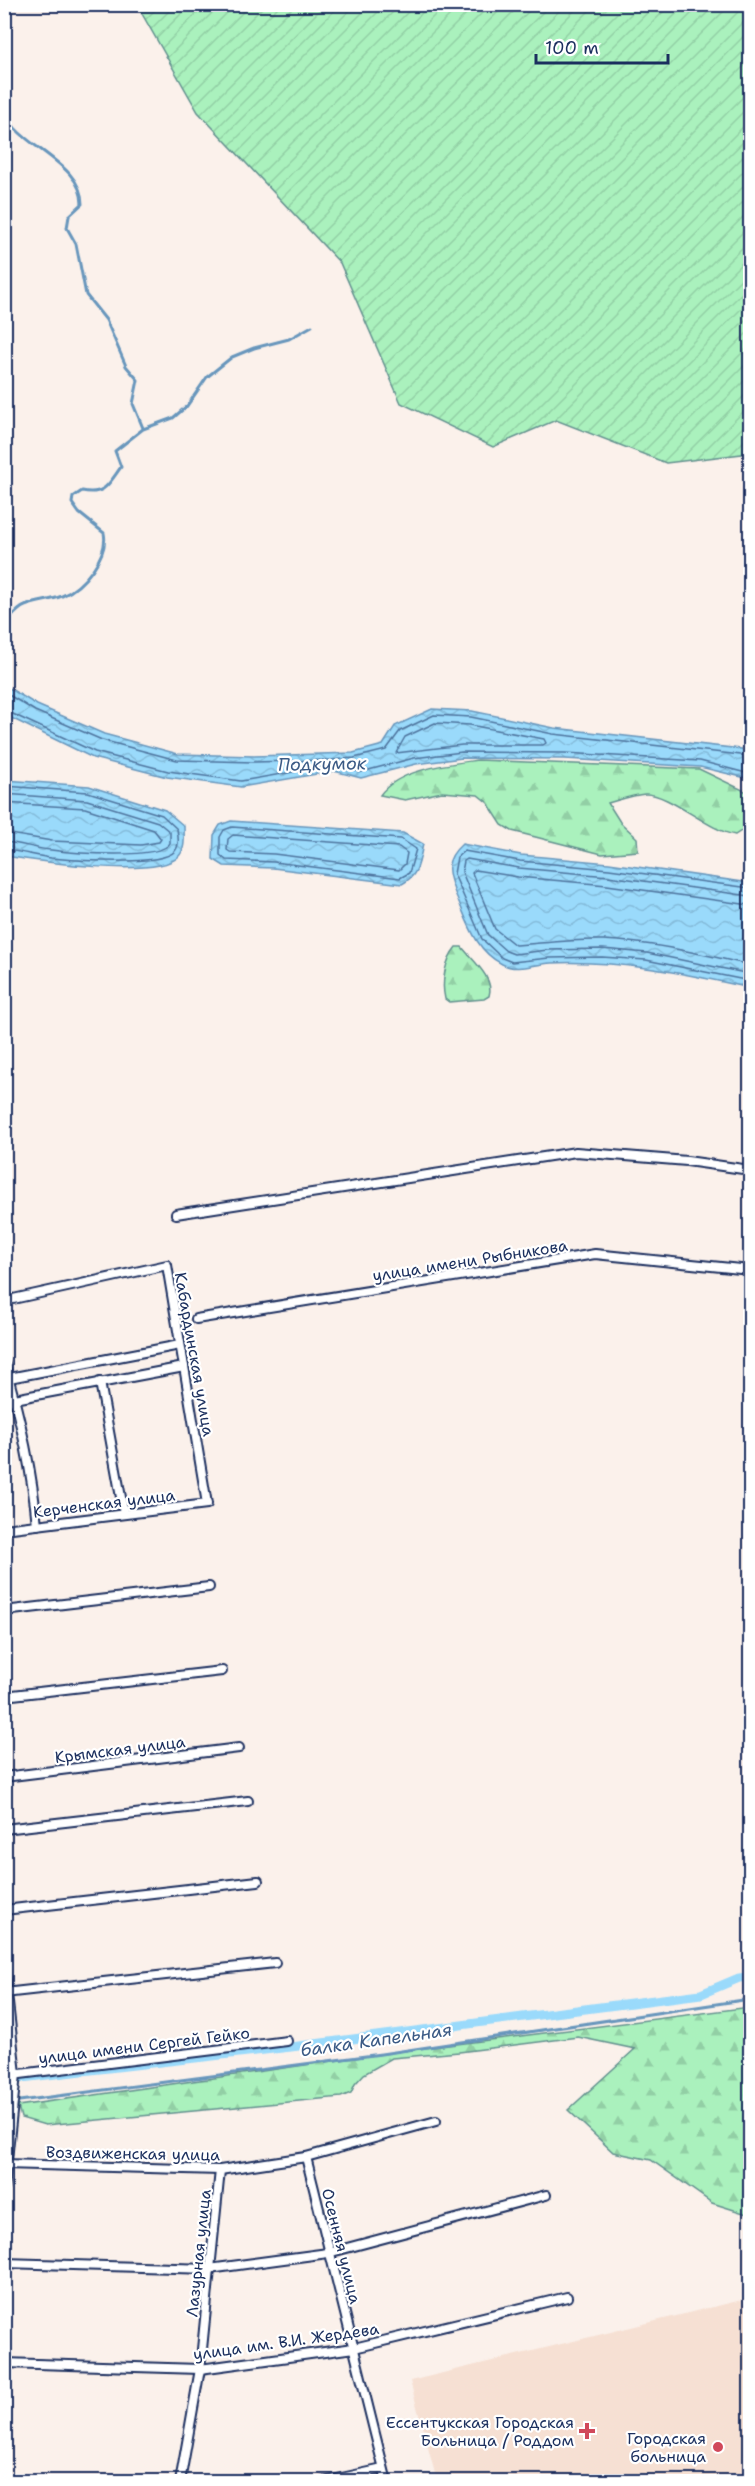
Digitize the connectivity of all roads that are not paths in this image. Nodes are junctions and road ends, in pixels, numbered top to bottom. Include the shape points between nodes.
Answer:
1 (750, 1170) edge
2 (176, 1214) dead end
3 (750, 1270) edge
4 (4, 1301) edge
5 (196, 1319) dead end
6 (180, 1345) junction
7 (4, 1363) edge
8 (184, 1367) junction
9 (7, 1378) edge
10 (100, 1382) junction
11 (15, 1399) junction
12 (4, 1401) edge
13 (207, 1504) joint
14 (124, 1514) junction
15 (37, 1525) junction
16 (4, 1529) edge
17 (210, 1587) dead end
18 (4, 1611) edge
19 (222, 1671) dead end
20 (4, 1696) edge
21 (239, 1748) dead end
22 (4, 1777) edge
23 (248, 1801) dead end
24 (4, 1829) edge
25 (258, 1881) dead end
26 (4, 1910) edge
27 (275, 1963) dead end
28 (4, 1967) edge
29 (6, 1993) edge
30 (287, 2041) dead end
31 (16, 2074) junction
32 (4, 2076) edge
33 (436, 2121) dead end
34 (306, 2157) junction
35 (6, 2164) edge
36 (220, 2170) junction
37 (4, 2188) edge
38 (546, 2195) dead end
39 (328, 2253) junction
40 (4, 2264) edge
41 (209, 2269) junction
42 (567, 2297) dead end
43 (354, 2348) junction
44 (4, 2363) edge
45 (200, 2369) junction
46 (383, 2469) junction
47 (180, 2481) edge
48 (322, 2481) edge
49 (387, 2481) edge

1 - 2 street via 576,1152
3 - 5 street, улица имени Рыбникова via 595,1254
4 - 6 street, Кабардинская улица via 167,1265
6 - 8 street, Кабардинская улица
6 - 9 street
7 - 9 street
8 - 10 street
8 - 13 street, Кабардинская улица
9 - 11 street
10 - 11 street
10 - 14 street
11 - 12 street
11 - 15 street via 33,1484
13 - 14 street, Керченская улица
14 - 15 street, Керченская улица
15 - 16 street, Керченская улица
17 - 18 street
19 - 20 street
21 - 22 street, Крымская улица
23 - 24 street
25 - 26 street
27 - 29 street
28 - 29 street
29 - 31 street
30 - 31 street, улица имени Сергей Гейко
31 - 32 street, улица имени Сергей Гейко
31 - 35 street
33 - 34 street, Воздвиженская улица
34 - 36 street, Воздвиженская улица
34 - 39 street, Осенняя улица
35 - 36 street, Воздвиженская улица
35 - 37 street
36 - 41 street, Лазурная улица
38 - 39 street
39 - 41 street
39 - 43 street, Осенняя улица
40 - 41 street
41 - 45 street, Лазурная улица
42 - 43 street, улица им. В.И. Жердева
43 - 45 street, улица им. В.И. Жердева
43 - 46 street, Осенняя улица
44 - 45 street, улица им. В.И. Жердева
45 - 47 street, Лазурная улица
46 - 48 street
46 - 49 street, Осенняя улица

